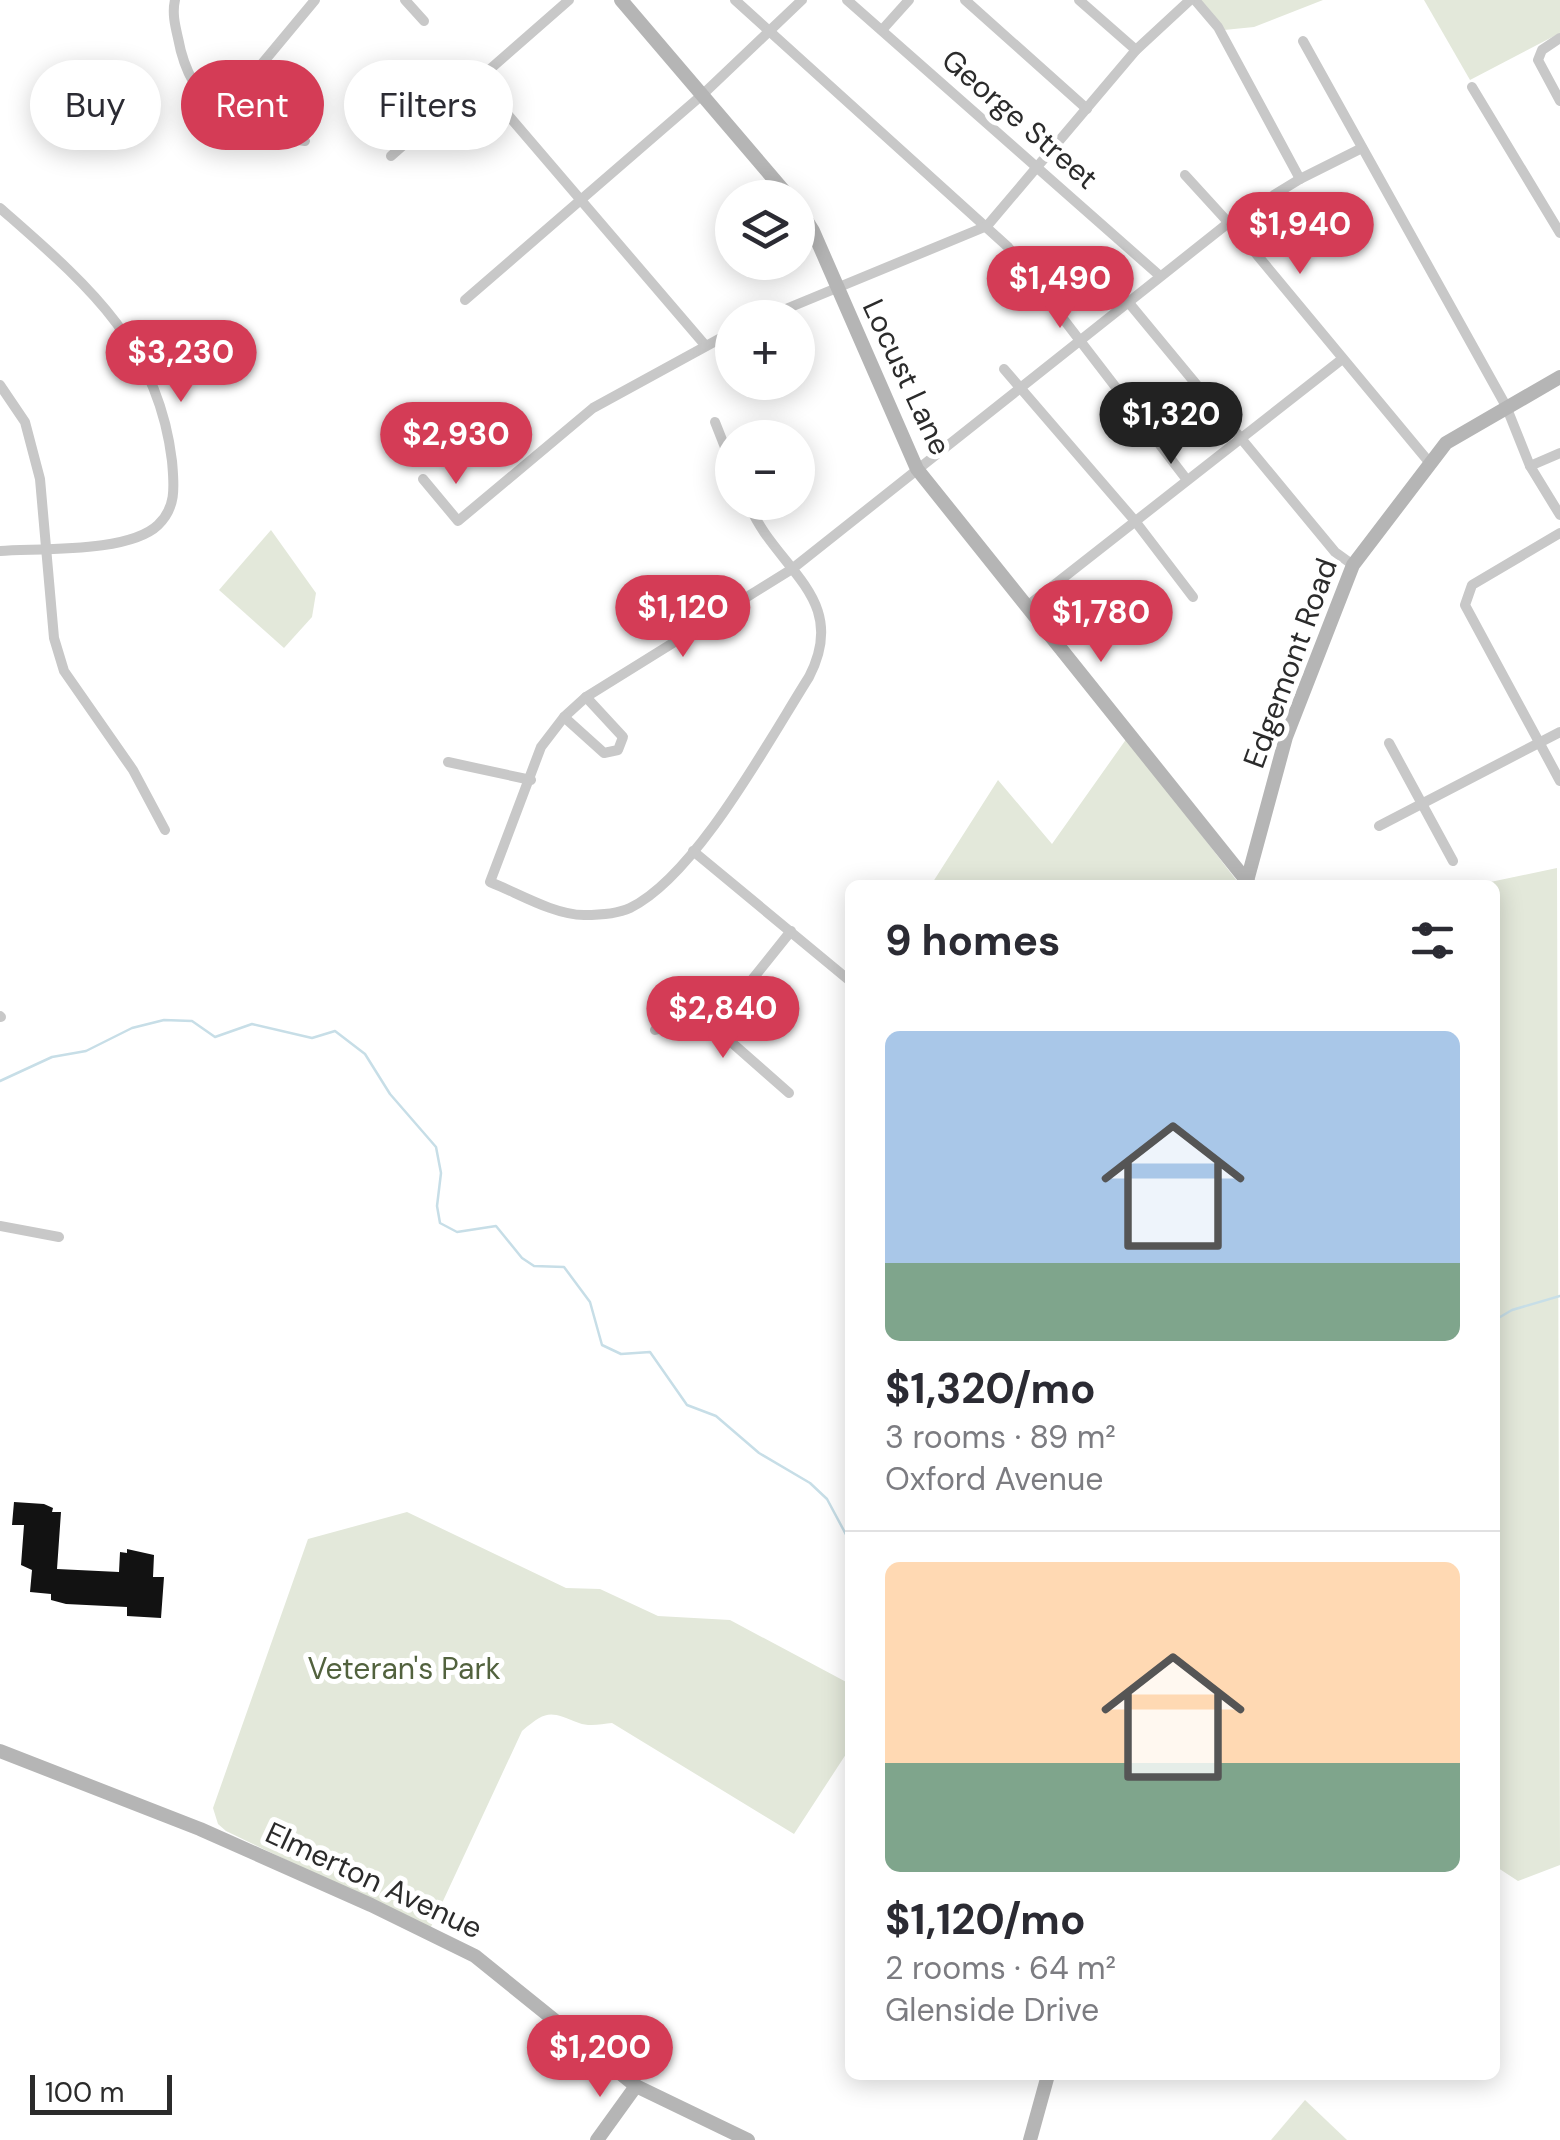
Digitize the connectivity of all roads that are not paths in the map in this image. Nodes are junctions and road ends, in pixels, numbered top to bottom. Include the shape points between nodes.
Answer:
1 (314, 0) edge
2 (405, 0) edge
3 (569, 0) edge
4 (621, 0) edge
5 (734, 0) edge
6 (802, 0) edge
7 (847, 0) edge
8 (909, 0) edge
9 (965, 0) edge
10 (1079, 0) edge
11 (1192, 0) edge
12 (174, 5) edge
13 (424, 21) dead end
14 (882, 30) junction
15 (769, 34) junction
16 (1560, 38) edge
17 (1303, 42) dead end
18 (1136, 50) junction
19 (184, 60) edge
20 (265, 60) edge
21 (501, 60) edge
22 (1472, 87) dead end
23 (702, 95) junction
24 (1560, 101) edge
25 (1087, 109) junction
26 (513, 122) edge
27 (1362, 148) junction
28 (399, 150) edge
29 (392, 156) dead end
30 (1038, 168) junction
31 (1185, 175) dead end
32 (1300, 179) junction
33 (775, 180) edge
34 (579, 201) junction
35 (0, 208) edge
36 (1226, 224) junction
37 (986, 226) junction
38 (1560, 231) edge
39 (815, 236) edge
40 (1160, 276) junction
41 (836, 288) junction
42 (465, 300) dead end
43 (807, 300) edge
44 (1129, 303) junction
45 (715, 341) edge
46 (1079, 341) junction
47 (705, 346) junction
48 (1340, 360) junction
49 (1004, 369) dead end
50 (1560, 377) edge
51 (0, 385) edge
52 (1024, 388) junction
53 (1506, 406) junction
54 (1238, 437) junction
55 (1560, 453) edge
56 (1429, 462) junction
57 (1530, 466) junction
58 (917, 470) junction
59 (422, 479) dead end
60 (1187, 480) junction
61 (1560, 515) edge
62 (755, 520) edge
63 (1135, 521) junction
64 (1560, 533) edge
65 (44, 548) junction
66 (0, 550) edge
67 (1352, 565) junction
68 (792, 569) junction
69 (1193, 597) dead end
70 (1026, 606) junction
71 (586, 697) junction
72 (564, 717) junction
73 (1560, 732) edge
74 (1389, 743) dead end
75 (1539, 743) junction
76 (448, 762) dead end
77 (531, 780) junction
78 (1560, 781) edge
79 (1421, 806) junction
80 (1379, 826) dead end
81 (165, 830) dead end
82 (693, 852) junction
83 (1453, 861) dead end
84 (1247, 880) edge
85 (1250, 880) edge
86 (791, 931) junction
87 (845, 977) edge
88 (714, 1027) junction
89 (655, 1030) dead end
90 (789, 1093) dead end
91 (0, 1226) edge
92 (60, 1237) dead end
93 (0, 1751) edge
94 (1047, 2080) edge
95 (636, 2086) junction
96 (597, 2140) edge
97 (748, 2140) edge
98 (1030, 2140) edge

1 - 20 street
2 - 13 street
3 - 21 street
4 - 23 street
5 - 15 street
6 - 15 street
7 - 14 street, George Street
8 - 14 street
9 - 25 street
10 - 18 street
11 - 18 street
11 - 32 street via 1218,27
12 - 19 street
14 - 30 street, George Street
15 - 23 street
15 - 37 street
16 - 24 street via 1538,55
17 - 27 street
18 - 25 street
22 - 38 street
23 - 33 street
23 - 34 street
25 - 30 street
26 - 34 street
27 - 32 street
27 - 53 street
28 - 29 street
30 - 37 street
30 - 40 street, George Street
31 - 36 street
32 - 36 street
34 - 42 street
34 - 47 street
35 - 65 street via 92,289 120,323 169,435 176,496 158,526 130,540
36 - 40 street
36 - 48 street
37 - 41 street
37 - 46 street
39 - 41 street, Locust Lane
40 - 44 street
41 - 43 street
41 - 58 street, Locust Lane
44 - 46 street
44 - 54 street
45 - 47 street
46 - 52 street
46 - 60 street
47 - 59 street via 593,408 458,520
48 - 54 street
48 - 56 street
49 - 52 street
50 - 53 street, Edgemont Road
51 - 65 street via 25,422 40,479
52 - 58 street
52 - 63 street
53 - 56 street, Edgemont Road
53 - 57 street
54 - 60 street
54 - 67 street
55 - 57 street
56 - 67 street, Edgemont Road
57 - 61 street
58 - 68 street
58 - 70 street, Locust Lane
60 - 63 street
62 - 68 street
63 - 69 street
63 - 70 street
64 - 75 street via 1472,585 1465,605
65 - 66 street
65 - 81 street via 64,672 133,770
67 - 85 street, Edgemont Road via 1286,737
68 - 71 street
68 - 82 street via 818,604 820,655
70 - 84 street, Locust Lane
71 - 72 street
71 - 72 street via 619,729 618,750 604,753
72 - 77 street via 541,748
73 - 75 street
74 - 79 street
75 - 78 street
75 - 79 street
76 - 77 street
77 - 82 street via 490,882 580,916 606,914 651,893
79 - 80 street
79 - 83 street
82 - 86 street
86 - 87 street
86 - 88 street
88 - 89 street via 691,1021
88 - 90 street
91 - 92 street
93 - 95 street, Elmerton Avenue via 200,1829 475,1956
94 - 98 street
95 - 96 street
95 - 97 street, Elmerton Avenue

